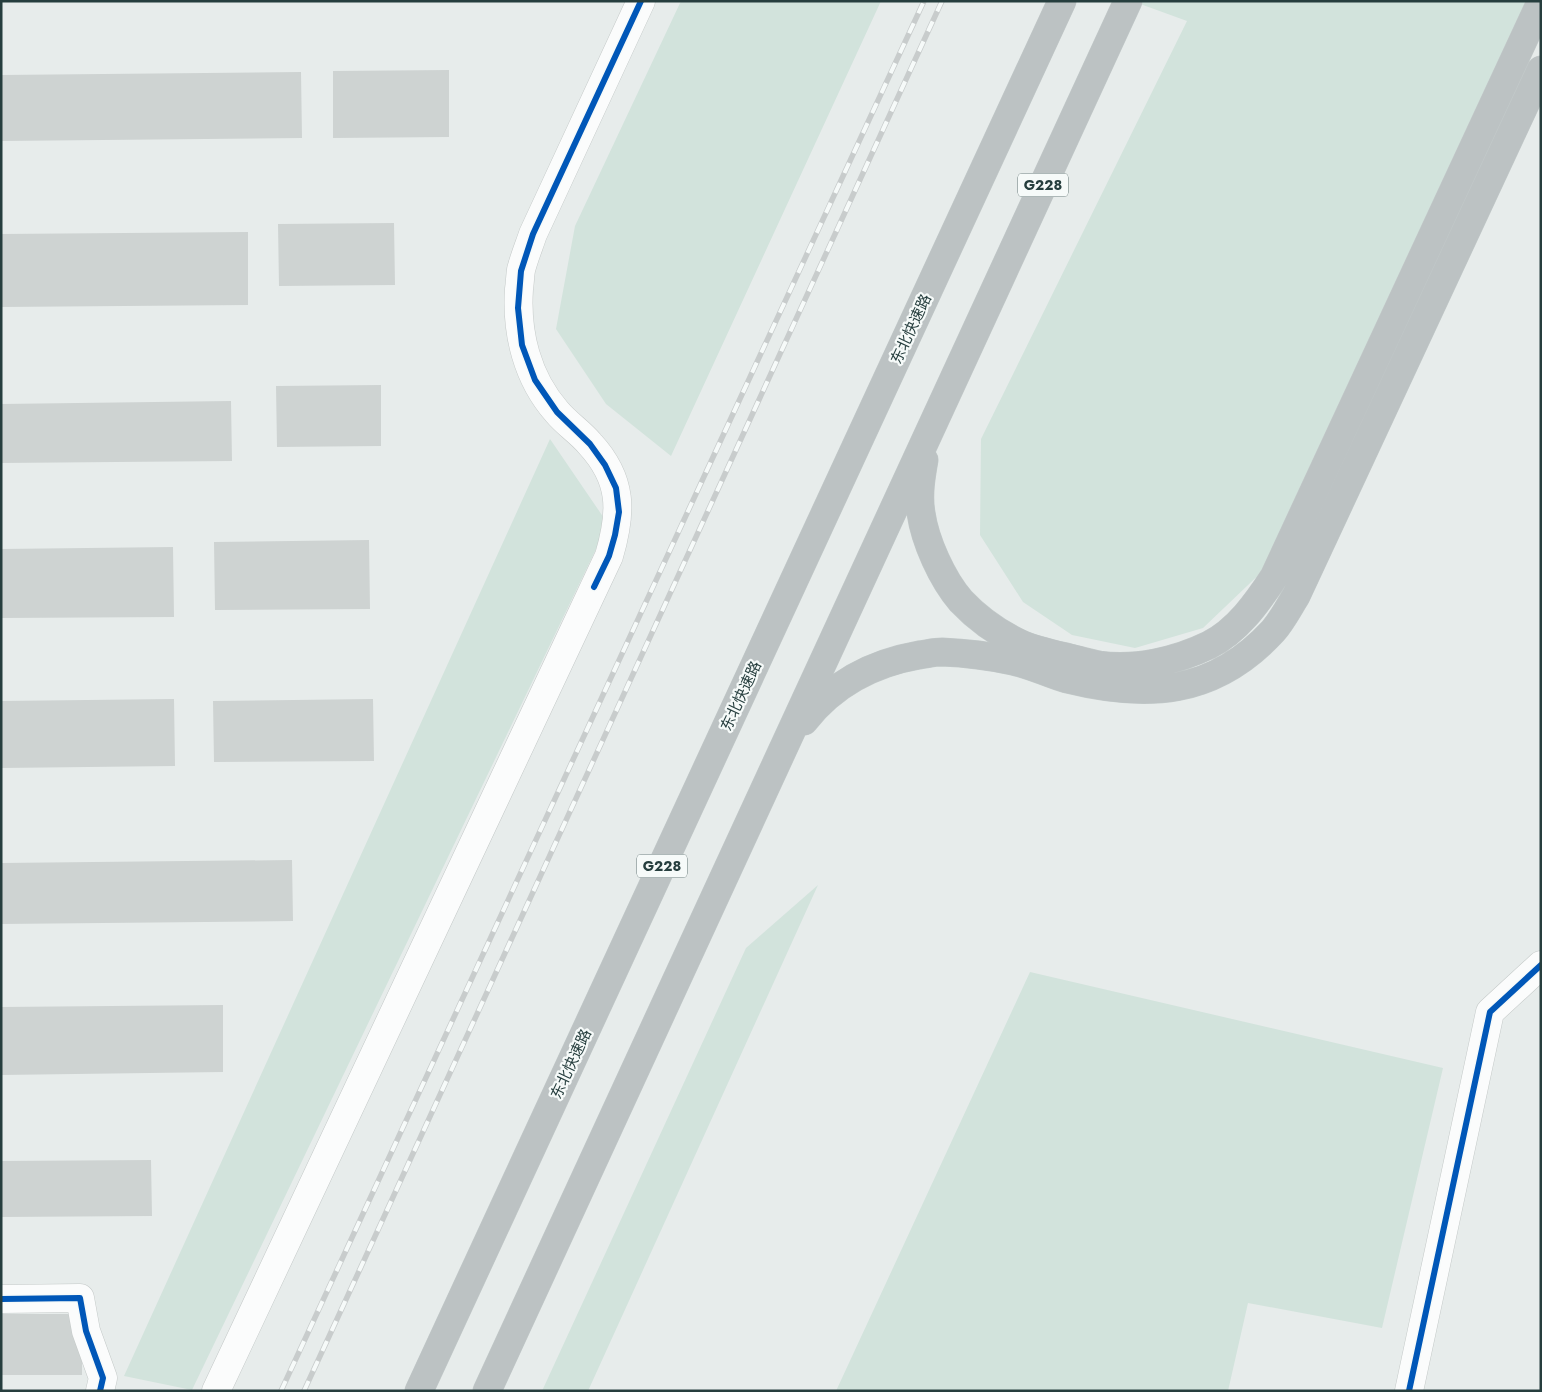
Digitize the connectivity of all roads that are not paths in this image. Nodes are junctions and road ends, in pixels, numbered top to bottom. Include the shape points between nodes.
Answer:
1 (642, 1) edge
2 (1062, 1) edge
3 (1128, 1) edge
4 (1541, 2) edge
5 (1541, 70) edge
6 (933, 424) junction
7 (779, 758) junction
8 (1541, 965) edge
9 (1, 1299) edge
10 (100, 1391) edge
11 (216, 1391) edge
12 (419, 1391) edge
13 (487, 1391) edge
14 (1409, 1391) edge

1 - 11 street via 533,234 521,271 518,308 522,345 535,380 556,412 590,444 616,488 619,512 616,535 609,556
2 - 12 highway, 东北快速路 / G228
3 - 6 highway, G228
4 - 6 highway via 1274,577 1252,609 1210,644 1174,658 1140,666 1100,665 1019,643 988,625 961,601 928,542 920,512 920,484
5 - 7 highway via 1296,596 1274,630 1250,653 1210,677 1184,686 1147,690 1066,679 1015,662 973,654 939,652 902,658 868,670 836,688 813,710
6 - 7 highway, G228
7 - 13 highway, G228
8 - 14 street via 1490,1012
9 - 10 street via 80,1298 86,1331 103,1378

